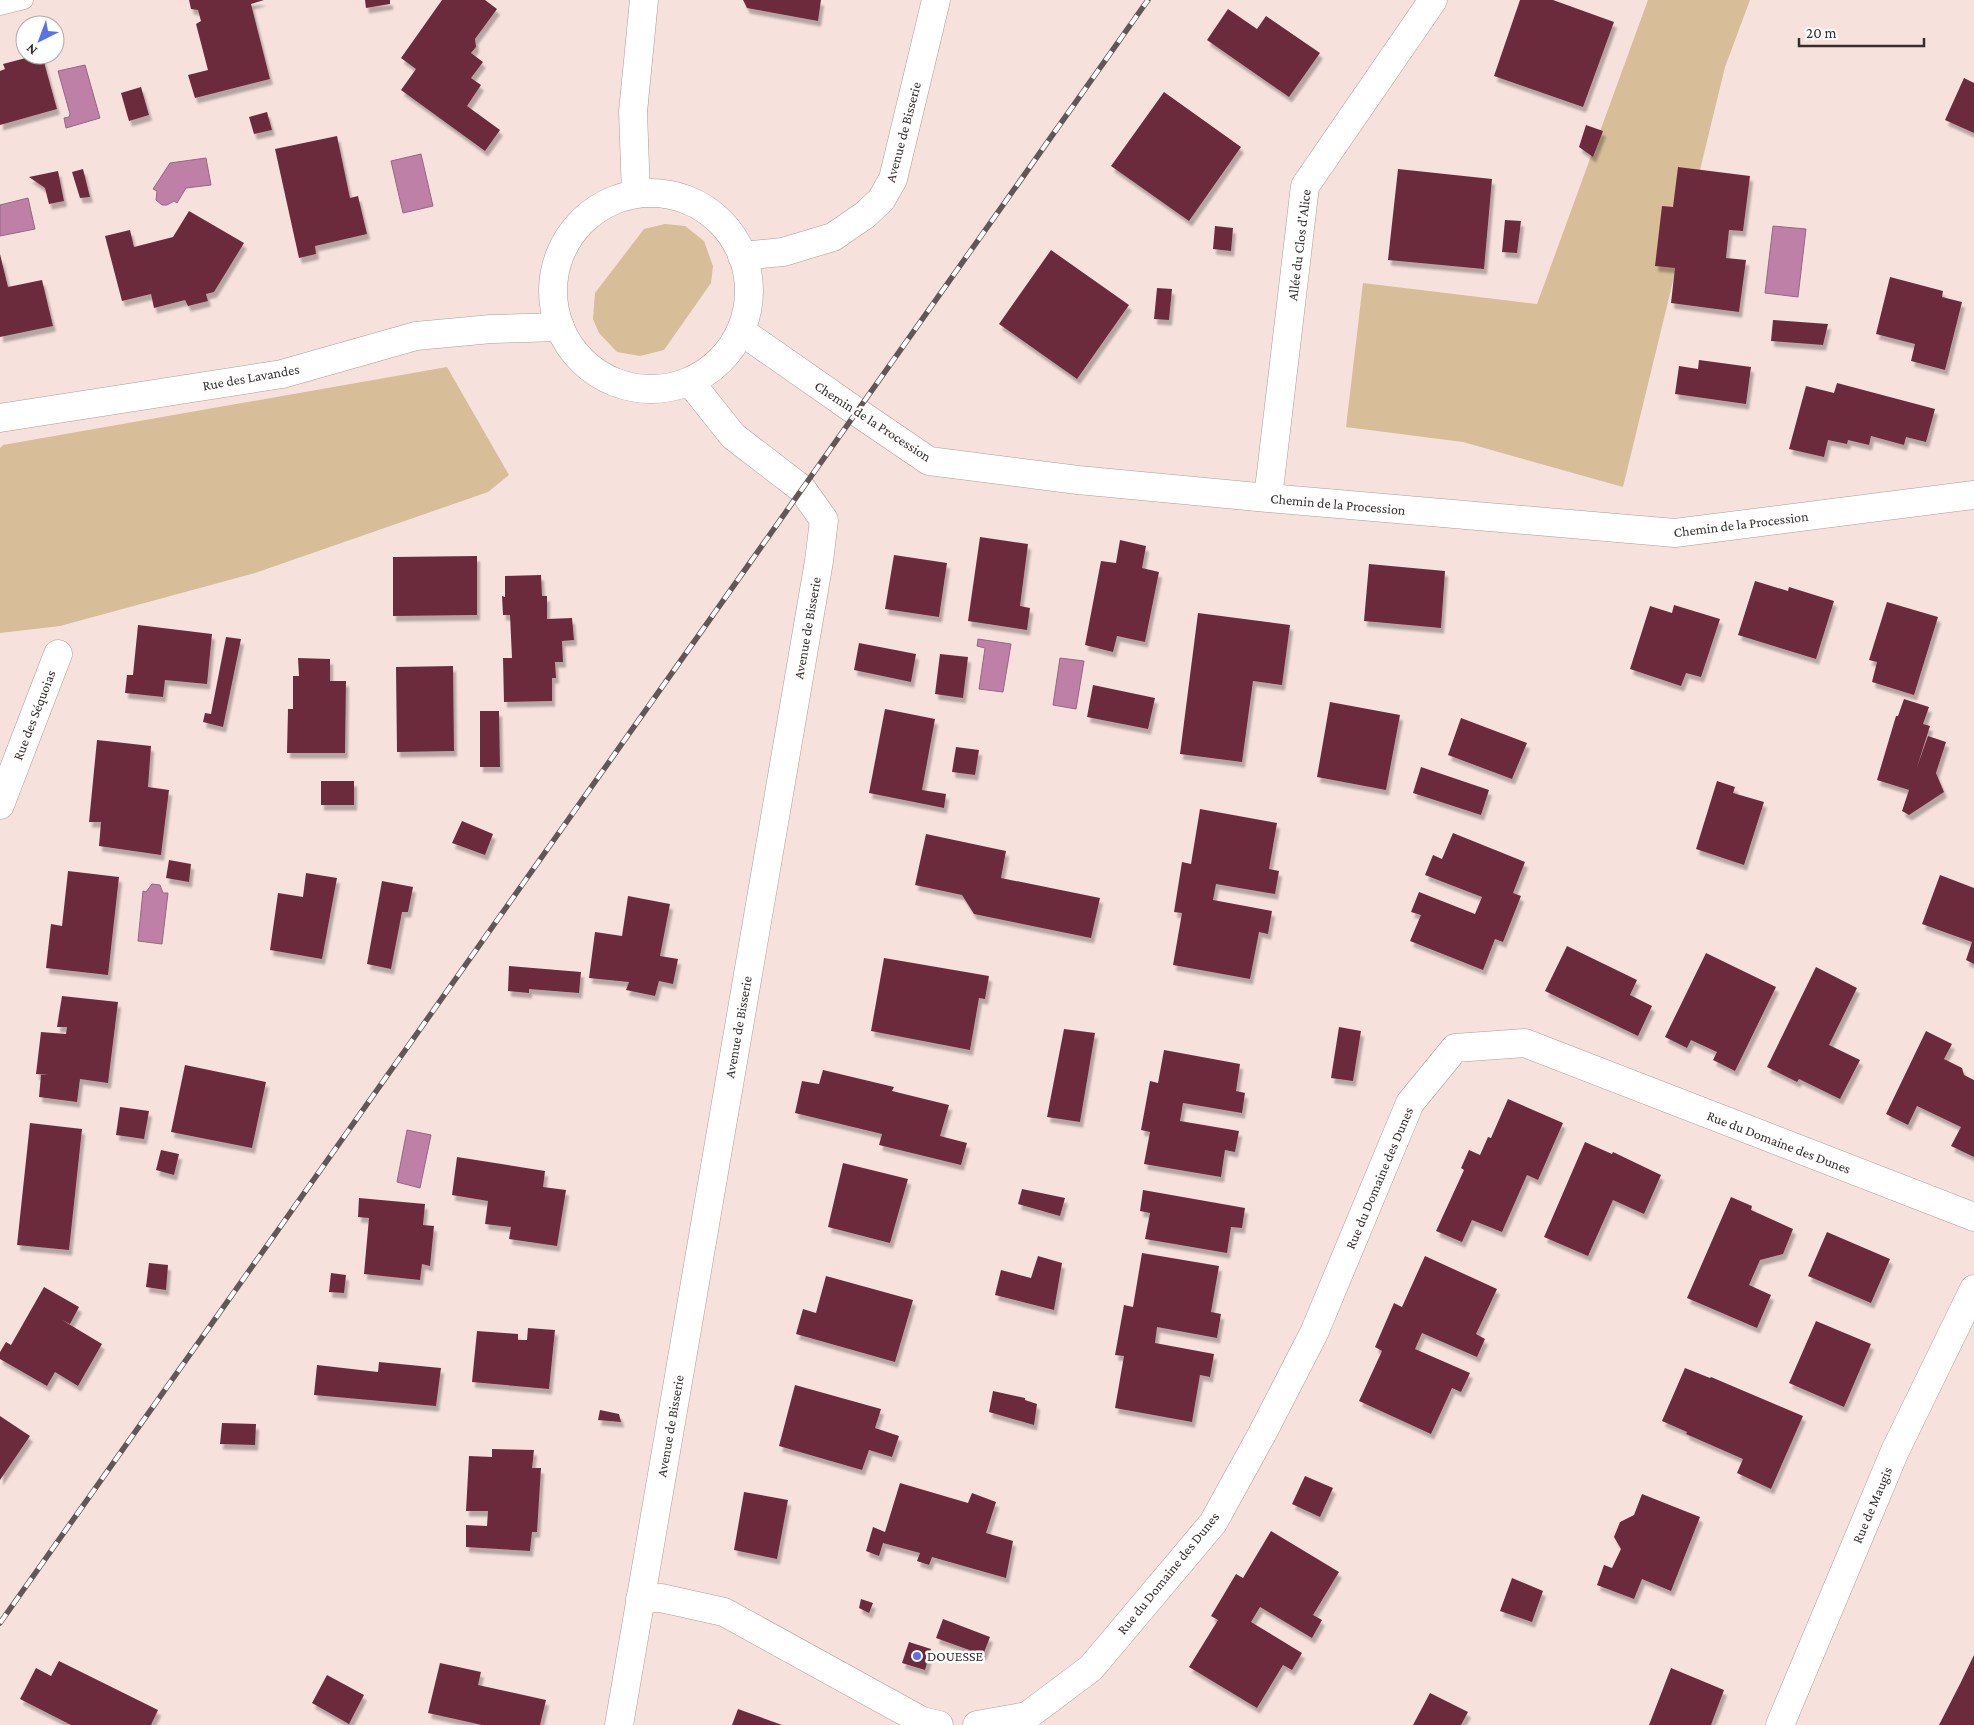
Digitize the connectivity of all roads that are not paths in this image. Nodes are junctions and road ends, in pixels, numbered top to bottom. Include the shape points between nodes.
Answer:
1 (24, 0) edge
2 (644, 0) edge
3 (936, 0) edge
4 (1433, 0) edge
5 (0, 6) edge
6 (636, 194) junction
7 (742, 256) junction
8 (560, 327) junction
9 (741, 331) junction
10 (690, 382) junction
11 (0, 418) edge
12 (1974, 495) edge
13 (1268, 498) junction
14 (58, 654) dead end
15 (0, 805) edge
16 (1974, 1217) edge
17 (1974, 1288) edge
18 (640, 1599) junction
19 (619, 1725) edge
20 (939, 1725) edge
21 (977, 1725) edge
22 (1780, 1725) edge

1 - 5 lane
2 - 6 street via 633,112
3 - 7 street, Avenue de Bisserie via 893,179 881,200 833,237 783,252
4 - 13 street, Allée du Clos d'Alice via 1304,186
6 - 7 street via 663,194 688,201 711,214 730,233
6 - 8 street via 608,203 584,219 566,242 555,269 553,299
7 - 9 street via 748,282 748,307
8 - 10 street via 570,347 585,364 624,386 646,390
8 - 11 street, Rue des Lavandes via 416,336 282,374
9 - 10 street via 728,352 710,370
9 - 13 street, Chemin de la Procession via 929,461 1078,480
10 - 18 street, Avenue de Bisserie via 733,436 802,489 824,520
12 - 13 street, Chemin de la Procession via 1674,533
14 - 15 street, Rue des Séquoias
16 - 21 street, Rue du Domaine des Dunes via 1525,1043 1455,1048 1410,1103 1314,1333 1213,1523 1091,1668 1027,1716
17 - 22 street, Rue de Maugis via 1895,1451
18 - 19 street, Avenue de Bisserie
18 - 20 street via 661,1598 724,1612 922,1721

